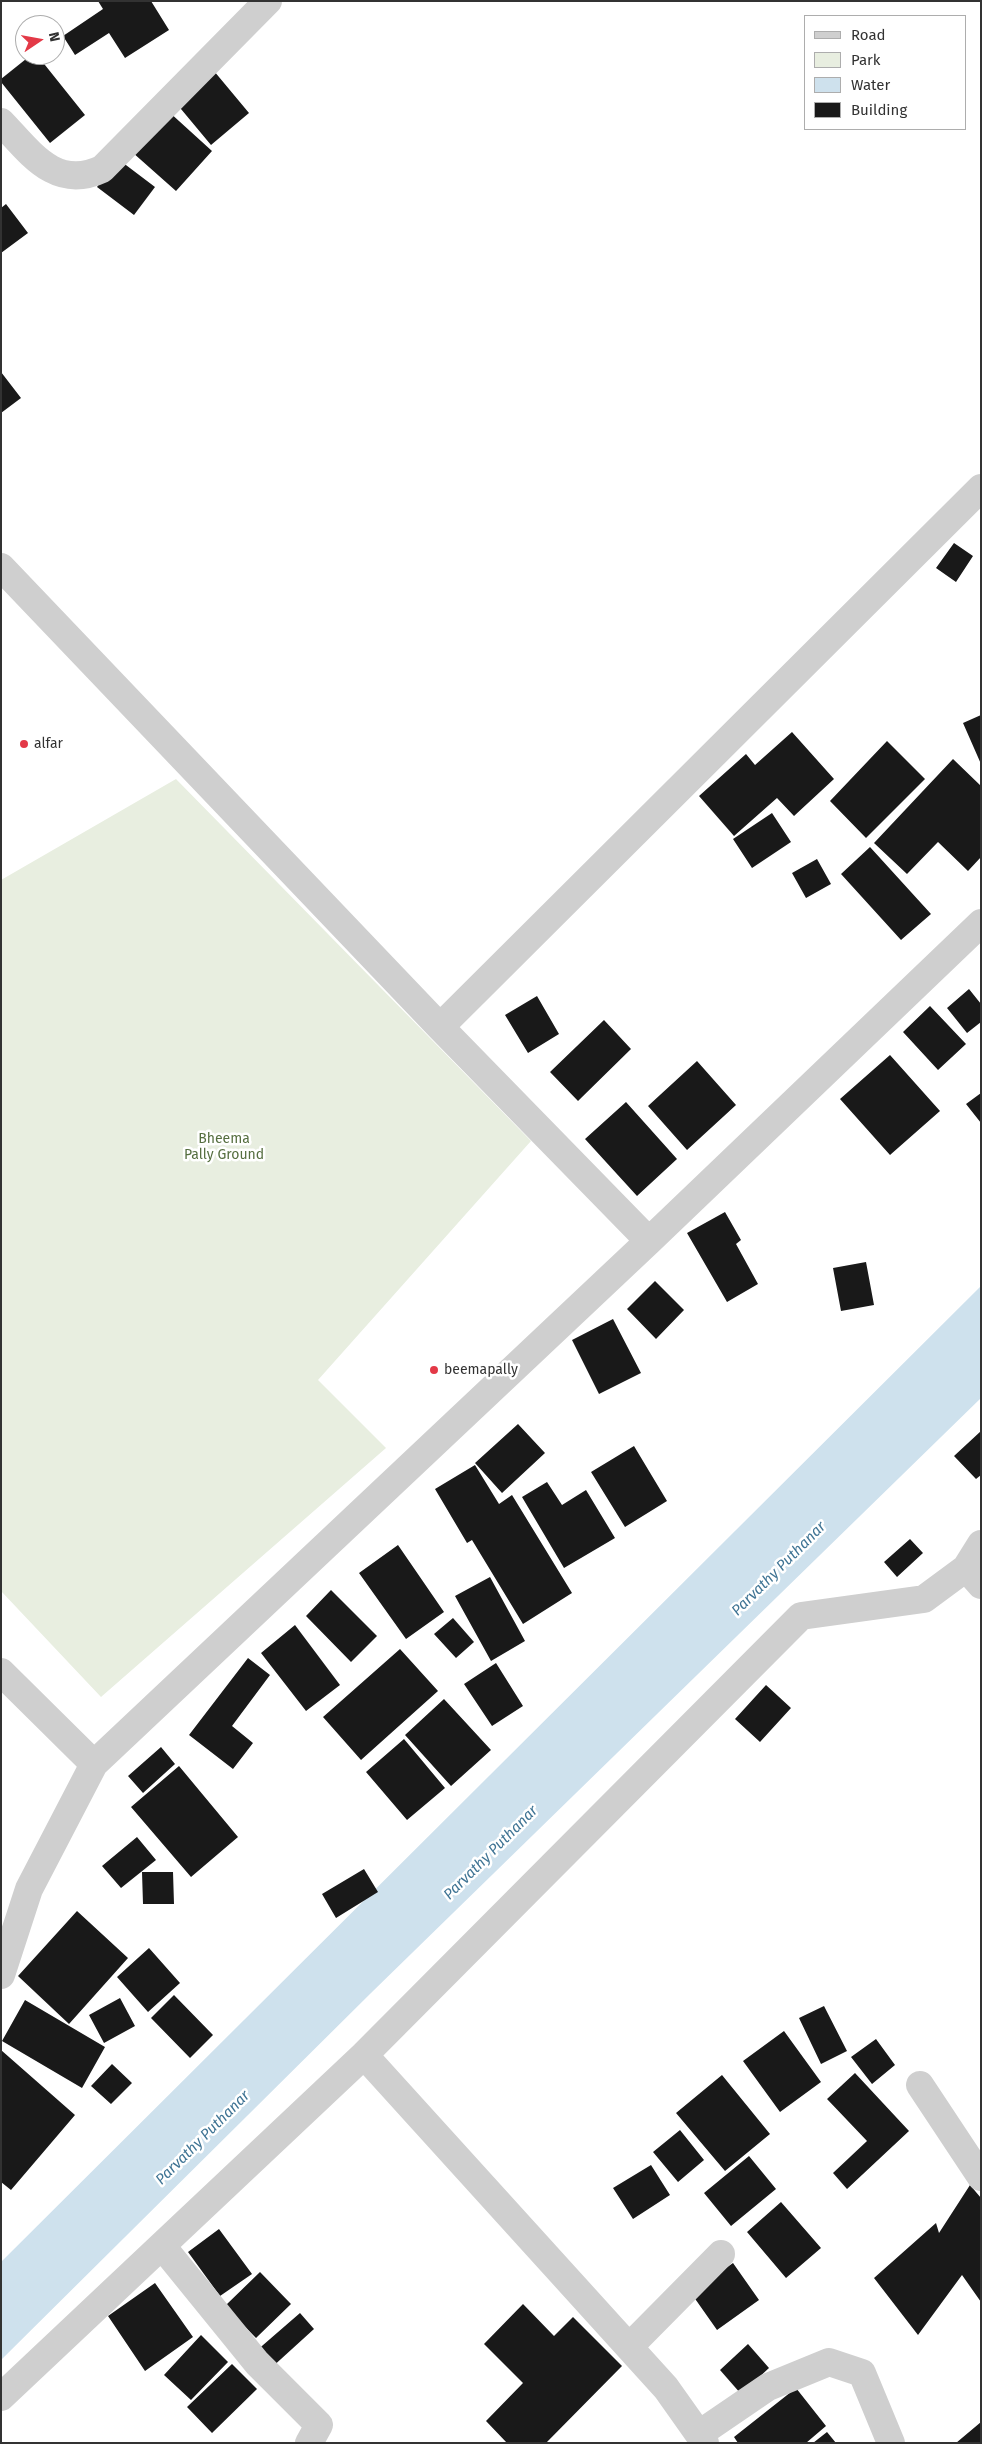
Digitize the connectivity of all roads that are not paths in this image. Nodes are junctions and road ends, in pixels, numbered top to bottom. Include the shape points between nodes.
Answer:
1 (268, 1) edge
2 (1, 122) edge
3 (981, 488) edge
4 (1, 567) edge
5 (981, 923) edge
6 (440, 1027) junction
7 (649, 1241) junction
8 (981, 1544) edge
9 (973, 1576) edge
10 (1, 1672) edge
11 (94, 1764) junction
12 (1, 1975) edge
13 (364, 2055) junction
14 (920, 2085) dead end
15 (981, 2178) edge
16 (162, 2246) junction
17 (721, 2254) dead end
18 (629, 2347) junction
19 (1, 2397) edge
20 (702, 2438) edge
21 (309, 2443) edge
22 (890, 2443) edge

1 - 2 street via 102,169 89,175 73,176 53,171 36,159
3 - 6 street
4 - 6 street
5 - 7 street
6 - 7 street
7 - 11 street
8 - 9 street
9 - 13 street via 924,1599 800,1616
10 - 11 street
11 - 12 street via 29,1889
13 - 16 street
13 - 18 street
14 - 15 street
16 - 19 street
16 - 21 street via 257,2364 319,2425
17 - 18 street
18 - 20 street via 666,2388
20 - 22 street via 768,2387 829,2362 862,2373

